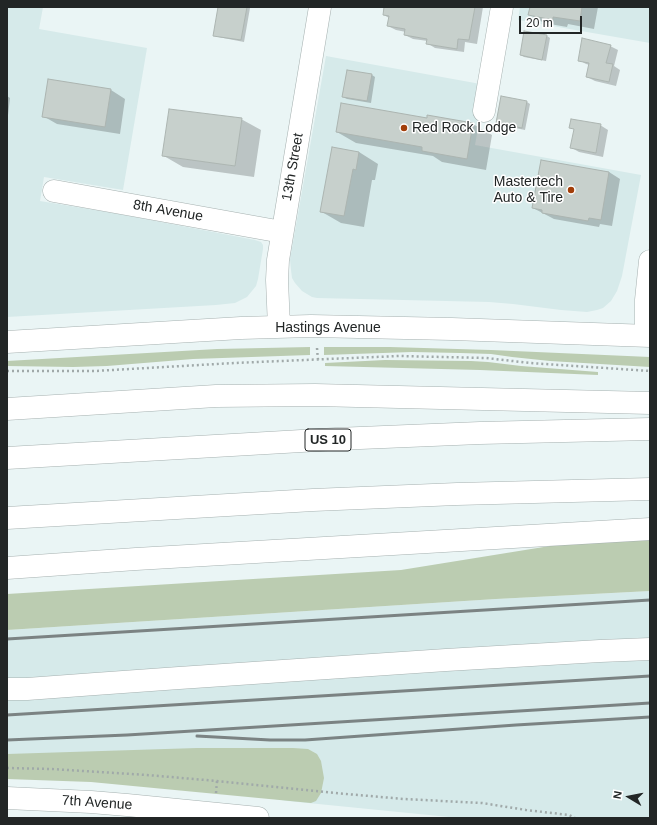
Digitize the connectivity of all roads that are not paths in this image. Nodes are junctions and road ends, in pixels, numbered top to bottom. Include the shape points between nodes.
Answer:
1 (320, 7) edge
2 (502, 7) edge
3 (484, 111) dead end
4 (54, 191) dead end
5 (282, 232) junction
6 (650, 261) edge
7 (279, 327) junction
8 (648, 336) edge
9 (7, 342) edge
10 (650, 403) edge
11 (7, 409) edge
12 (650, 429) edge
13 (7, 458) edge
14 (650, 489) edge
15 (7, 518) edge
16 (650, 529) edge
17 (7, 568) edge
18 (650, 649) edge
19 (7, 689) edge
20 (7, 798) edge
21 (177, 814) edge
22 (258, 818) edge

1 - 5 main road, 13th Street
2 - 3 main road
4 - 5 main road, 8th Avenue
5 - 7 main road, 13th Street via 277,272
6 - 8 main road via 646,300
7 - 8 main road, Hastings Avenue
7 - 9 main road, Hastings Avenue
10 - 11 main road via 315,394 216,396
12 - 13 main road, US 10 via 336,439
14 - 15 main road via 297,501
16 - 17 main road
18 - 19 main road
20 - 21 main road, 7th Avenue via 91,802
21 - 22 main road, 7th Avenue

